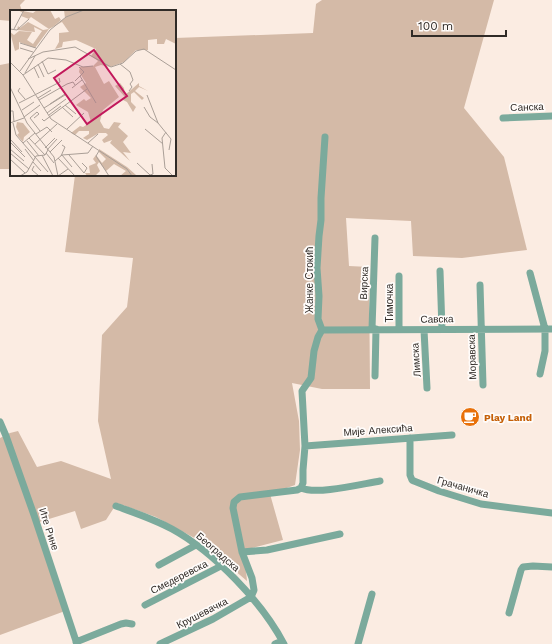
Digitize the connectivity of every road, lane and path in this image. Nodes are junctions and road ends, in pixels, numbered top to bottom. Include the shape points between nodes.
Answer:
1 (552, 116) edge
2 (502, 118) dead end
3 (324, 137) dead end
4 (375, 238) dead end
5 (440, 271) dead end
6 (530, 273) dead end
7 (400, 276) dead end
8 (480, 285) dead end
9 (374, 329) junction
10 (399, 329) junction
11 (442, 329) junction
12 (481, 329) junction
13 (549, 329) edge
14 (322, 330) junction
15 (424, 330) junction
16 (540, 374) dead end
17 (375, 376) dead end
18 (483, 385) dead end
19 (428, 388) dead end
20 (0, 422) edge
21 (452, 435) dead end
22 (410, 438) junction
23 (305, 446) junction
24 (380, 481) dead end
25 (301, 488) junction
26 (116, 506) dead end
27 (552, 513) edge
28 (340, 534) dead end
29 (196, 545) junction
30 (242, 552) junction
31 (159, 565) dead end
32 (221, 566) junction
33 (552, 567) edge
34 (372, 594) dead end
35 (251, 597) junction
36 (145, 605) dead end
37 (509, 613) dead end
38 (132, 624) dead end
39 (283, 642) edge
40 (76, 643) edge
41 (160, 644) edge
42 (275, 644) edge
43 (358, 644) edge

1 - 2 street, Санска
3 - 14 street, Жанке Стокић via 317,268 318,319
4 - 9 street, Вирска
5 - 11 street
6 - 13 street
7 - 10 street, Тимочка
8 - 12 street, Моравска
9 - 10 street, Савска
9 - 14 street, Савска
9 - 17 street, Вирска
10 - 15 street, Савска
11 - 12 street, Савска
11 - 15 street, Савска
12 - 13 street, Савска
12 - 18 street, Моравска
13 - 16 street
14 - 23 street via 314,351 311,378 302,391
15 - 19 street, Лимска
20 - 40 street, Ите Рине
21 - 22 street, Мије Алексића
22 - 23 street, Мије Алексића
22 - 27 street, Грачаничка via 410,475 414,481 481,504
23 - 25 street
24 - 25 street via 332,489
25 - 30 street via 240,497 236,500 233,508
26 - 29 street, Београдска via 156,521
28 - 30 street via 267,550
29 - 31 street
29 - 32 street, Београдска
30 - 35 street via 253,584 254,592
32 - 35 street, Београдска
32 - 36 street, Смедеревска
33 - 37 street via 523,567
34 - 43 street
35 - 39 street, Београдска
35 - 41 street, Крушевачка via 213,619
38 - 40 street via 121,624
39 - 42 street

